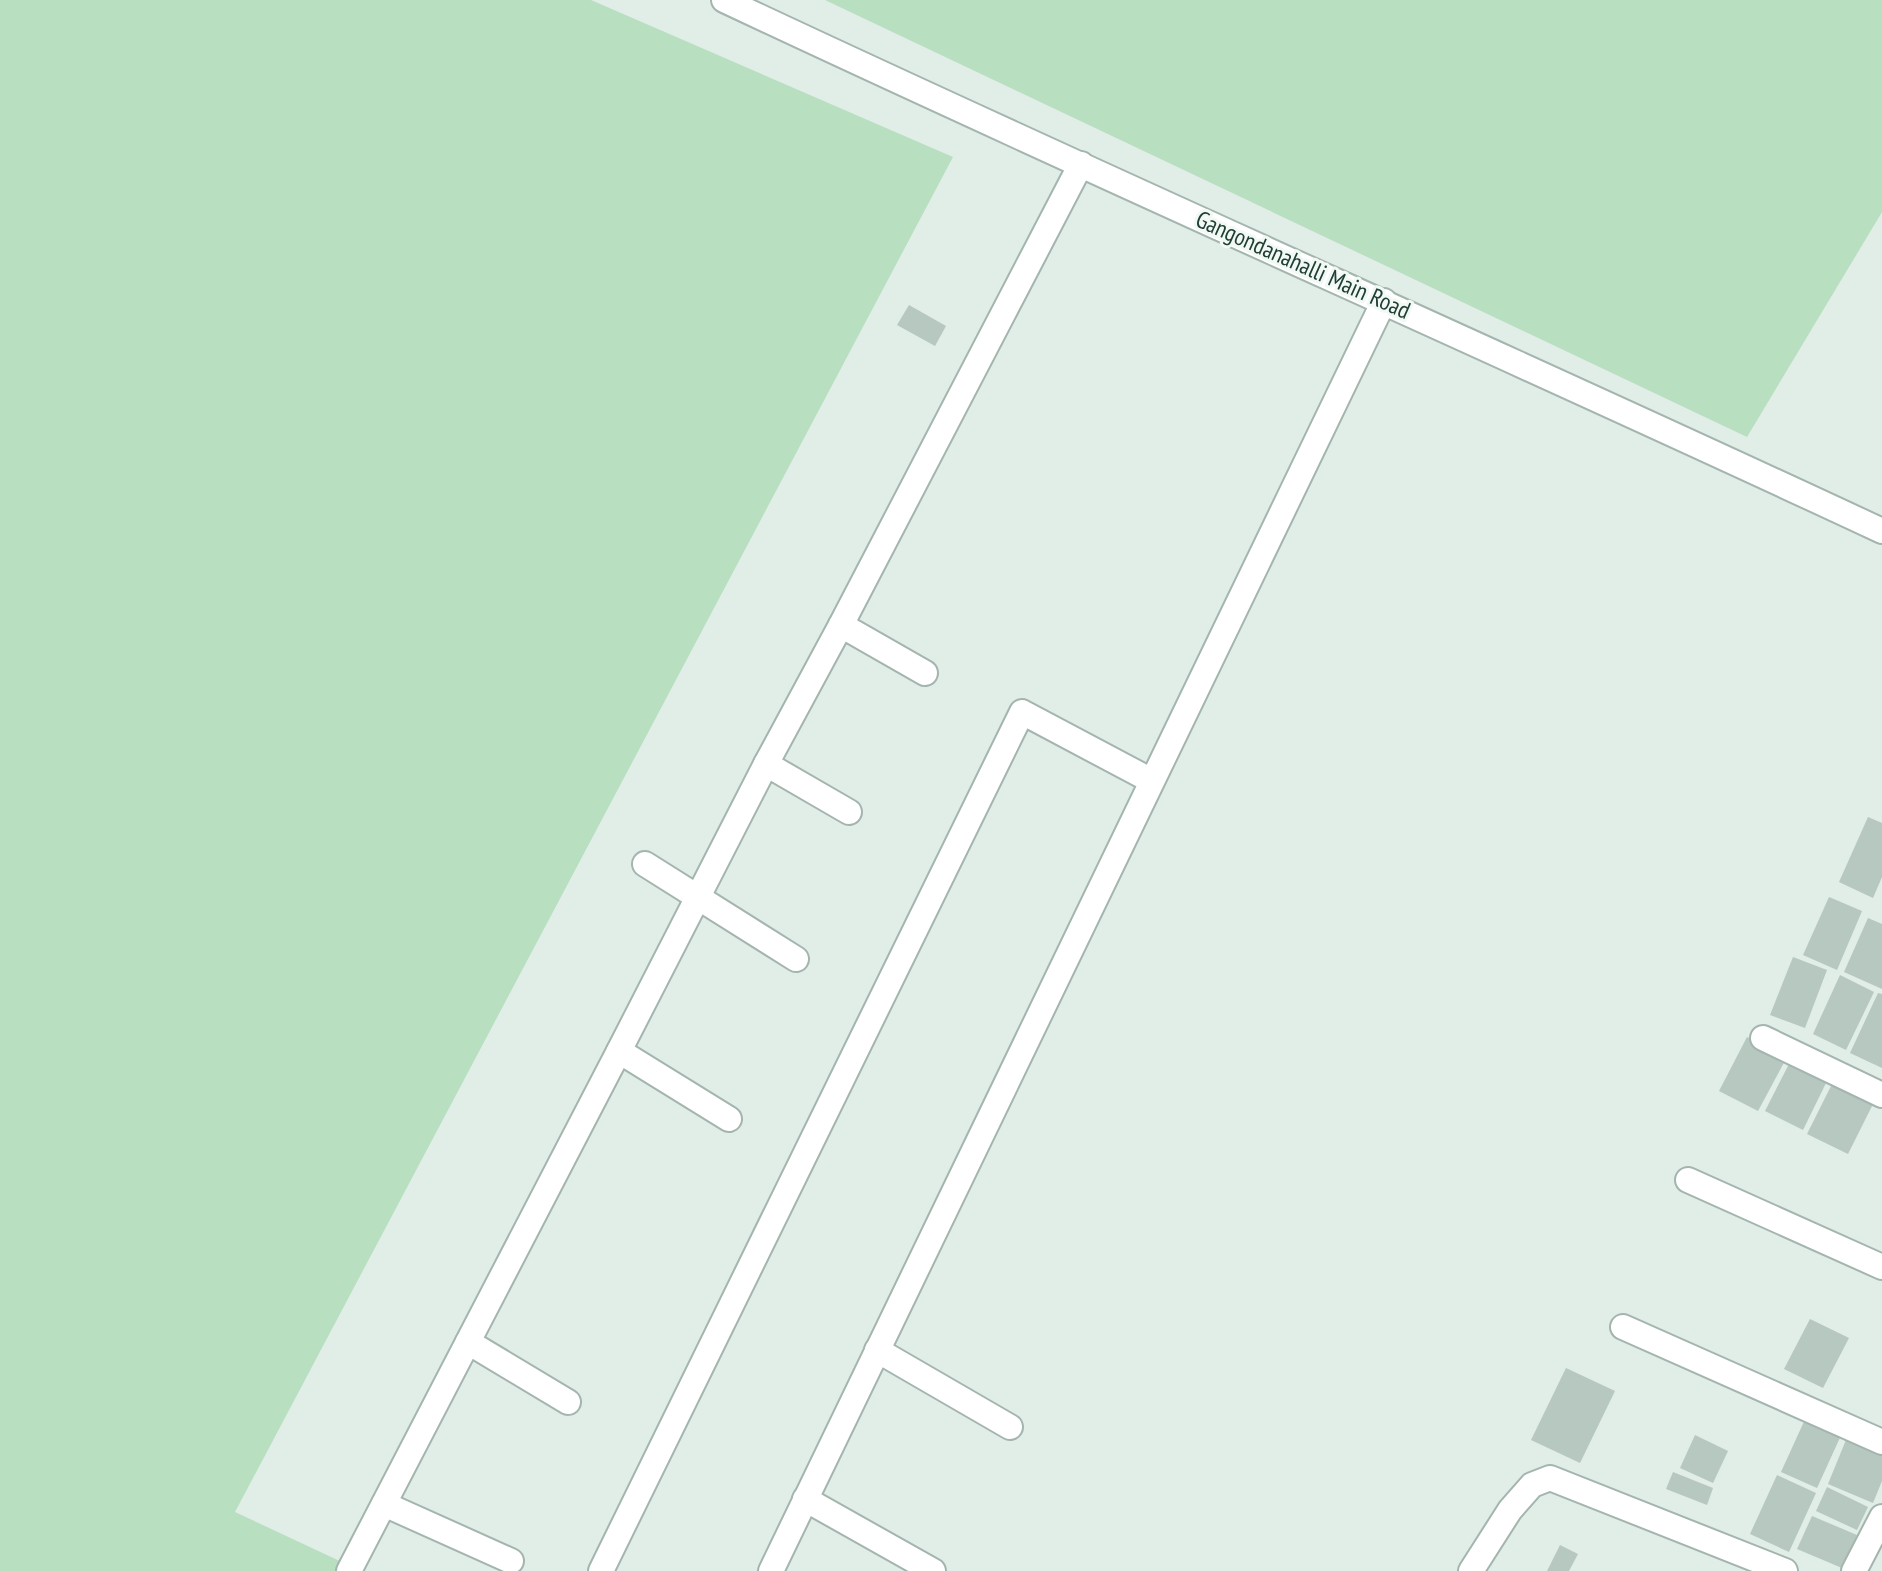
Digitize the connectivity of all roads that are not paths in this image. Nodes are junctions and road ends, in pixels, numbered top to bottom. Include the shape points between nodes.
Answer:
1 (724, 0) edge
2 (1081, 164) junction
3 (1384, 301) junction
4 (1882, 531) edge
5 (841, 625) junction
6 (925, 673) dead end
7 (766, 764) junction
8 (1150, 780) junction
9 (849, 812) dead end
10 (645, 864) dead end
11 (698, 897) junction
12 (796, 959) dead end
13 (1763, 1038) dead end
14 (619, 1051) junction
15 (1882, 1095) edge
16 (729, 1119) dead end
17 (1688, 1180) dead end
18 (1882, 1267) edge
19 (1623, 1327) dead end
20 (468, 1342) junction
21 (877, 1350) junction
22 (568, 1402) dead end
23 (1010, 1427) dead end
24 (1882, 1442) edge
25 (805, 1499) junction
26 (384, 1504) junction
27 (1882, 1517) edge
28 (511, 1561) dead end
29 (349, 1571) edge
30 (601, 1571) edge
31 (771, 1571) edge
32 (933, 1571) edge
33 (1471, 1571) edge
34 (1785, 1571) edge
35 (1854, 1571) edge

1 - 2 street, Gangondanahalli Main Road
2 - 3 street, Gangondanahalli Main Road
2 - 5 street
3 - 4 street, Gangondanahalli Main Road
3 - 8 street
5 - 6 street
5 - 7 street
7 - 9 street
7 - 11 street
8 - 21 street
8 - 30 street via 1022,712
10 - 11 street
11 - 12 street
11 - 14 street
13 - 15 street
14 - 16 street
14 - 20 street
17 - 18 street
19 - 24 street
20 - 22 street
20 - 26 street
21 - 23 street
21 - 25 street
25 - 31 street
25 - 32 street
26 - 28 street
26 - 29 street
27 - 35 street
33 - 34 street via 1510,1510 1532,1485 1550,1478

